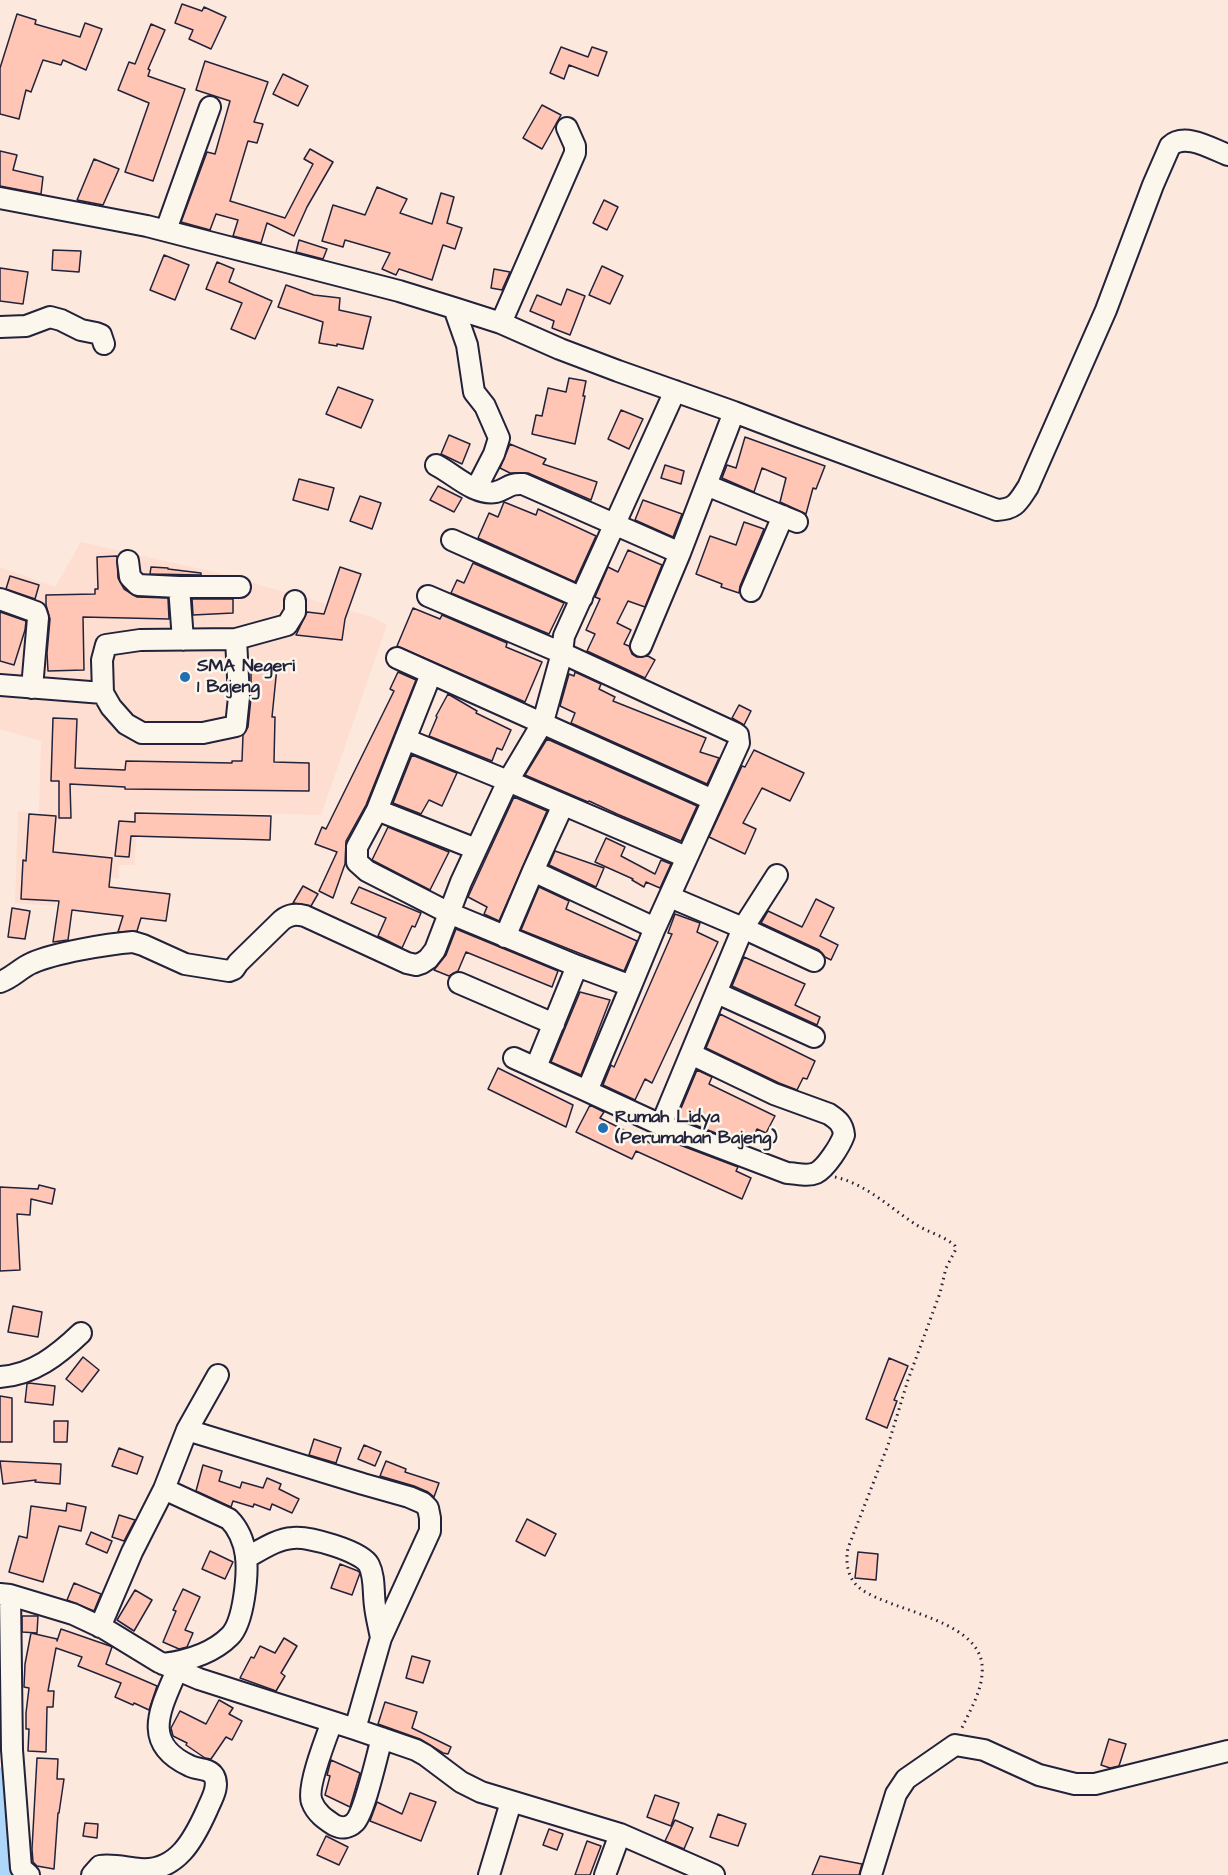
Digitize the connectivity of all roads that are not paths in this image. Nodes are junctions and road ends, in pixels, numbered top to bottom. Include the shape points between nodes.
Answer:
1 (210, 106) dead end
2 (567, 128) dead end
3 (1228, 155) edge
4 (0, 198) edge
5 (166, 230) junction
6 (454, 308) junction
7 (501, 323) junction
8 (0, 327) edge
9 (104, 344) dead end
10 (675, 391) junction
11 (734, 412) junction
12 (436, 465) dead end
13 (706, 485) junction
14 (476, 489) junction
15 (614, 525) junction
16 (452, 540) dead end
17 (680, 553) junction
18 (128, 561) dead end
19 (179, 587) junction
20 (240, 587) dead end
21 (751, 591) dead end
22 (428, 596) dead end
23 (582, 598) junction
24 (0, 599) edge
25 (295, 601) dead end
26 (236, 639) junction
27 (183, 640) junction
28 (641, 646) dead end
29 (562, 653) junction
30 (397, 658) dead end
31 (431, 674) junction
32 (0, 685) edge
33 (32, 688) junction
34 (103, 693) junction
35 (543, 722) junction
36 (405, 739) junction
37 (508, 781) junction
38 (713, 800) junction
39 (563, 805) junction
40 (377, 810) junction
41 (476, 849) junction
42 (686, 857) junction
43 (533, 871) junction
44 (777, 875) dead end
45 (670, 897) junction
46 (449, 913) junction
47 (655, 928) junction
48 (743, 928) junction
49 (505, 937) junction
50 (814, 961) dead end
51 (577, 966) junction
52 (0, 982) edge
53 (459, 983) dead end
54 (631, 986) junction
55 (717, 993) junction
56 (554, 1024) junction
57 (814, 1036) dead end
58 (691, 1054) junction
59 (514, 1058) dead end
60 (536, 1067) junction
61 (587, 1091) junction
62 (661, 1125) junction
63 (81, 1333) dead end
64 (218, 1375) dead end
65 (0, 1377) edge
66 (187, 1430) junction
67 (164, 1490) junction
68 (246, 1557) junction
69 (3, 1595) edge
70 (100, 1627) junction
71 (381, 1638) junction
72 (170, 1667) junction
73 (332, 1722) junction
74 (355, 1729) junction
75 (382, 1738) junction
76 (1228, 1751) edge
77 (511, 1802) junction
78 (621, 1834) junction
79 (29, 1875) edge
80 (92, 1875) edge
81 (489, 1875) edge
82 (605, 1875) edge
83 (714, 1875) edge
84 (871, 1875) edge

1 - 5 street
2 - 7 street via 575,153
3 - 11 street via 1182,140 1170,146 1066,402 1028,487 1010,508 984,506
4 - 5 street
5 - 6 street
6 - 7 street
6 - 14 street via 467,345 474,392 499,438
7 - 10 street
8 - 9 street via 26,326 50,318 96,333
10 - 11 street
10 - 15 street
11 - 13 street
12 - 14 street
13 - 17 street
13 - 21 street via 790,519
14 - 15 street via 495,492 514,483 523,484
15 - 17 street
15 - 23 street
16 - 23 street
17 - 28 street
18 - 19 street via 130,577 138,585
19 - 20 street
19 - 27 street
22 - 29 street
23 - 29 street via 564,636
24 - 33 street via 36,612
25 - 26 street via 295,612 287,624
26 - 27 street
26 - 34 street via 236,726 203,732 142,733 126,724
27 - 34 street via 106,645 102,660
29 - 35 street
29 - 38 street via 738,735 738,748
30 - 31 street
31 - 35 street
31 - 36 street
32 - 33 street
33 - 34 street
35 - 37 street
35 - 38 street
36 - 37 street
36 - 40 street
37 - 39 street
37 - 41 street
38 - 42 street
39 - 42 street
39 - 43 street
40 - 41 street
40 - 46 street via 357,847 357,862 367,871
41 - 46 street
42 - 45 street
43 - 47 street
43 - 49 street
44 - 48 street
45 - 47 street
45 - 48 street
46 - 49 street
46 - 52 street via 435,950 416,965 297,915 282,920 229,971 185,964 133,942 33,962
47 - 54 street
48 - 50 street
48 - 55 street
49 - 51 street
51 - 54 street
51 - 56 street
53 - 56 street
54 - 61 street
55 - 57 street
55 - 58 street
56 - 60 street
58 - 62 street
58 - 62 street via 774,1094 829,1114 841,1123 842,1143 816,1173 804,1175 779,1171
59 - 60 street
60 - 61 street
61 - 62 street
63 - 65 street via 39,1366
64 - 66 street
66 - 67 street
66 - 71 street via 409,1497 428,1508 430,1531
67 - 68 street via 229,1519 236,1526
67 - 70 street
68 - 71 street via 280,1540 293,1538 309,1538 357,1554 368,1562 373,1575
68 - 72 street via 243,1606 230,1636 210,1650
69 - 70 street via 73,1614
69 - 79 street via 21,1868
70 - 72 street
71 - 74 street
72 - 73 street
72 - 80 street via 158,1717 162,1744 180,1761 213,1774 217,1787 194,1838 180,1856 154,1868 99,1866
73 - 74 street
73 - 75 street via 310,1798 323,1818 338,1827 350,1826 357,1820
74 - 75 street
75 - 77 street via 425,1755 460,1782
76 - 84 street via 1095,1784 1075,1784 1039,1775 984,1750 955,1745 906,1779 896,1794
77 - 78 street
77 - 81 street
78 - 82 street
78 - 83 street

